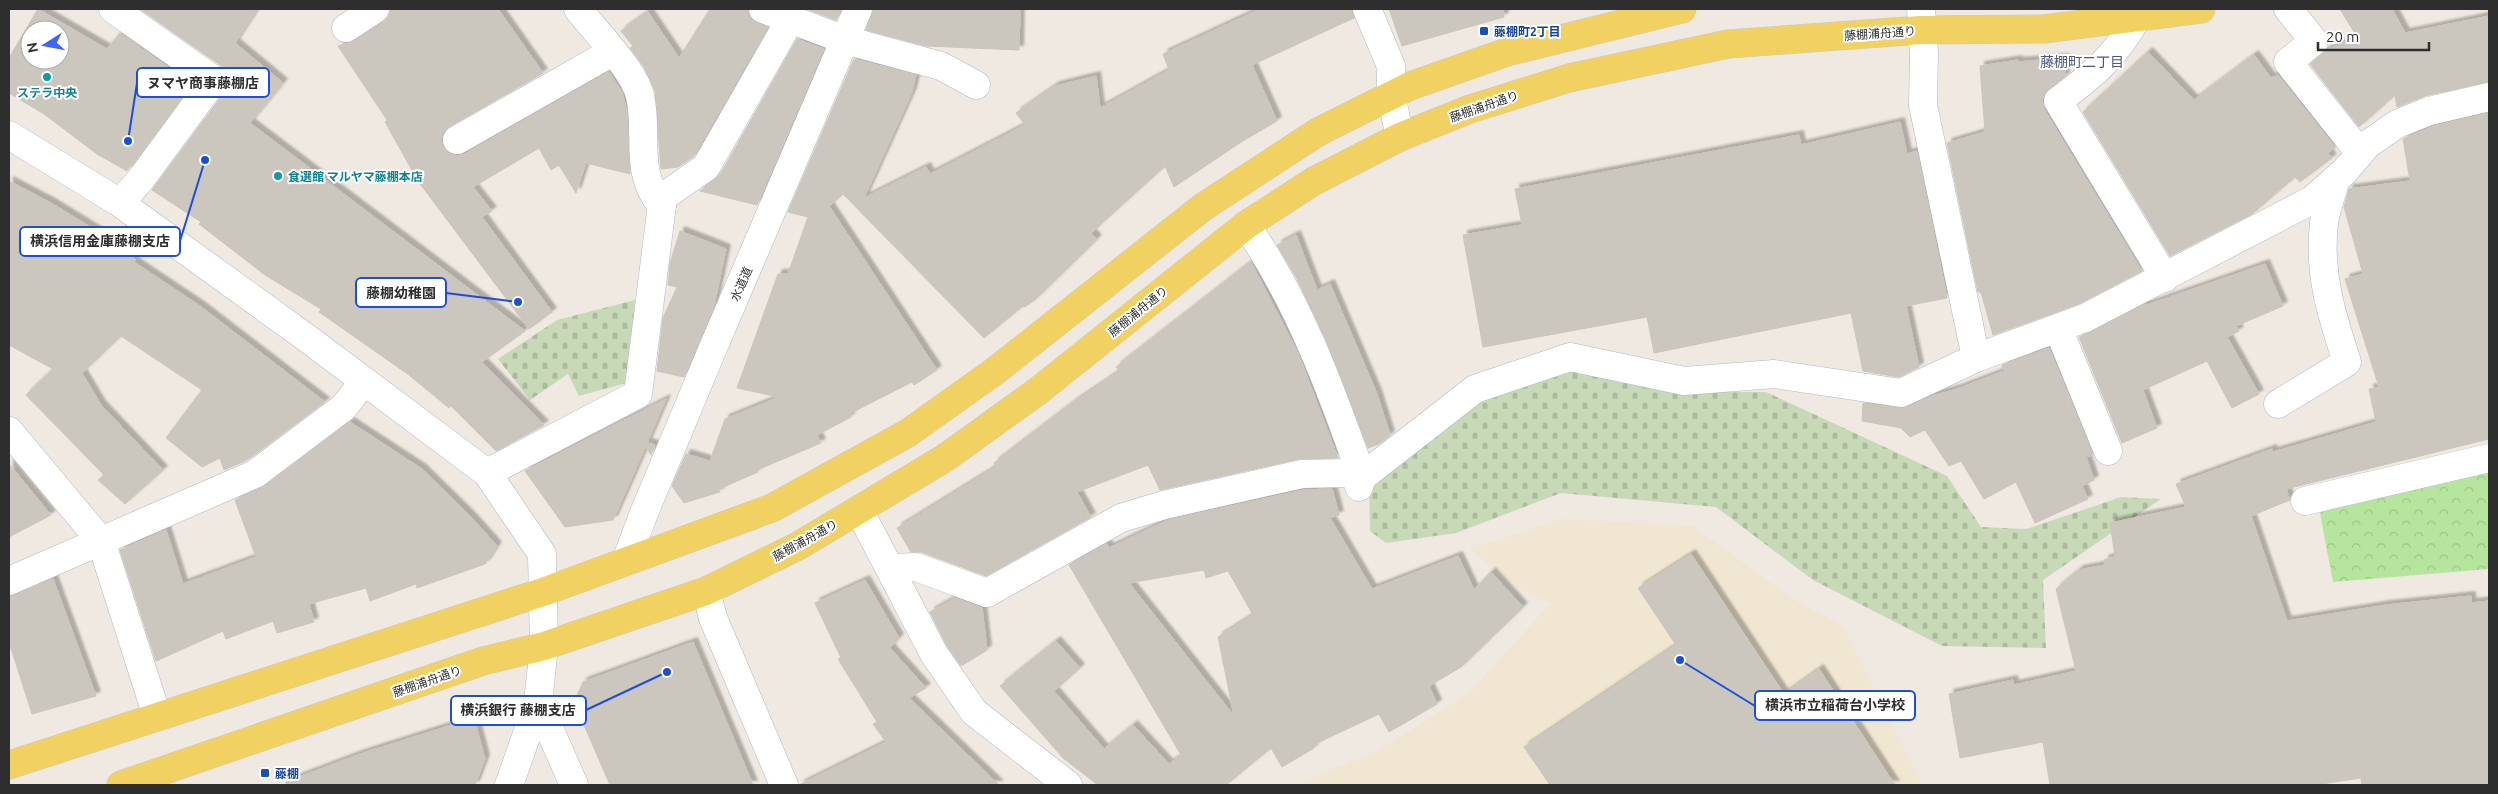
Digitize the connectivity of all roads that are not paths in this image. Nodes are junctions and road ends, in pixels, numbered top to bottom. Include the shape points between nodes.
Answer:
1 (375, 9) edge
2 (578, 9) edge
3 (763, 9) edge
4 (858, 9) edge
5 (1367, 9) edge
6 (2202, 9) edge
7 (2288, 9) edge
8 (1670, 10) edge
9 (123, 12) edge
10 (2137, 18) junction
11 (790, 20) junction
12 (1921, 20) edge
13 (346, 28) dead end
14 (845, 40) junction
15 (612, 52) junction
16 (976, 85) dead end
17 (1391, 95) junction
18 (2489, 97) edge
19 (9, 135) edge
20 (1400, 137) junction
21 (457, 140) dead end
22 (2360, 153) junction
23 (2336, 179) junction
24 (120, 204) junction
25 (662, 206) junction
26 (1246, 225) junction
27 (2165, 278) junction
28 (2058, 328) junction
29 (1976, 358) junction
30 (364, 381) junction
31 (2278, 404) dead end
32 (9, 431) edge
33 (2108, 451) dead end
34 (2489, 458) edge
35 (486, 473) junction
36 (1360, 482) junction
37 (2305, 501) dead end
38 (859, 510) junction
39 (101, 541) junction
40 (626, 561) junction
41 (890, 568) junction
42 (9, 581) edge
43 (706, 591) junction
44 (543, 592) junction
45 (544, 646) junction
46 (538, 703) junction
47 (157, 716) junction
48 (9, 765) edge
49 (121, 785) edge
50 (509, 785) edge
51 (574, 785) edge
52 (784, 785) edge
53 (1068, 785) edge

1 - 13 street
2 - 15 street
3 - 11 street
4 - 14 street, 水道道
5 - 17 street via 1390,66
6 - 10 main road, 藤棚浦舟通り
7 - 22 street via 2314,41 2288,62
8 - 17 main road via 1507,52
9 - 24 street via 214,80
10 - 12 main road, 藤棚浦舟通り via 2044,28
10 - 27 street via 2122,44 2099,70 2058,101
11 - 14 street
11 - 25 street via 706,167 663,197
12 - 20 main road, 藤棚浦舟通り via 1728,44 1640,62 1569,78 1470,109
12 - 29 street via 1923,105
14 - 16 street via 941,66
14 - 40 street, 水道道
15 - 21 street
15 - 25 street via 634,80 640,96 644,173 653,195
17 - 20 street
17 - 40 main road via 1318,132 1203,207 995,371 908,433 772,508
18 - 22 street via 2429,111 2397,124
19 - 24 street
20 - 26 main road, 藤棚浦舟通り via 1314,181
22 - 23 street
23 - 27 street via 2312,200
23 - 31 street via 2324,222 2323,261 2327,299 2348,362
24 - 30 street
25 - 35 street via 638,394
26 - 36 street via 1319,359
26 - 38 main road, 藤棚浦舟通り via 1038,391 945,458
27 - 28 street
28 - 29 street
28 - 33 street
29 - 36 street via 1900,393 1774,374 1684,381 1570,357 1475,389
30 - 35 street
30 - 39 street via 344,408 255,474
32 - 39 street
34 - 37 street
35 - 44 street via 542,554
36 - 41 street via 1344,473 1302,474 1164,505 1121,518 987,593 916,566
38 - 41 street
38 - 43 main road, 藤棚浦舟通り via 798,546
39 - 42 street
39 - 47 street
40 - 44 main road
41 - 53 street via 934,654 974,712
43 - 45 main road, 藤棚浦舟通り
43 - 52 street via 713,618
44 - 45 street
44 - 47 main road
45 - 46 street
45 - 49 main road, 藤棚浦舟通り via 483,662
46 - 50 street
46 - 51 street
47 - 48 main road

